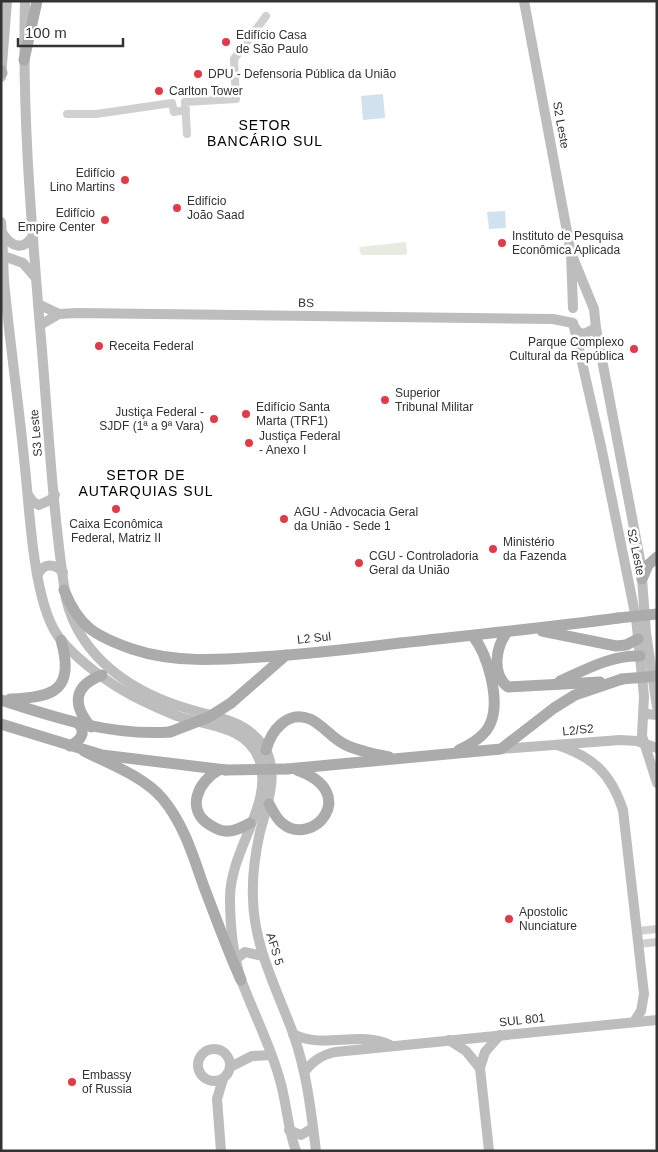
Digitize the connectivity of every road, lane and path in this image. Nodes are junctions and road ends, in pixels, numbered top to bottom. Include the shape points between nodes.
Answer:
1 (8, 1) edge
2 (25, 1) edge
3 (37, 1) edge
4 (524, 1) edge
5 (266, 16) dead end
6 (24, 60) junction
7 (2, 72) edge
8 (1, 77) edge
9 (186, 110) junction
10 (67, 114) dead end
11 (187, 134) dead end
12 (1, 222) edge
13 (2, 234) junction
14 (33, 236) junction
15 (572, 253) junction
16 (2, 255) edge
17 (35, 277) junction
18 (3, 282) edge
19 (591, 303) junction
20 (38, 304) junction
21 (59, 314) junction
22 (573, 318) junction
23 (40, 325) junction
24 (596, 328) junction
25 (28, 495) junction
26 (54, 495) junction
27 (611, 495) junction
28 (627, 496) junction
29 (657, 557) edge
30 (63, 572) junction
31 (38, 574) junction
32 (642, 579) junction
33 (64, 590) junction
34 (657, 614) edge
35 (534, 630) junction
36 (507, 632) junction
37 (472, 636) junction
38 (642, 636) junction
39 (657, 638) edge
40 (61, 640) junction
41 (286, 655) junction
42 (649, 659) edge
43 (102, 676) junction
44 (657, 676) edge
45 (620, 680) junction
46 (554, 684) junction
47 (1, 699) edge
48 (657, 707) edge
49 (657, 715) edge
50 (642, 717) junction
51 (1, 724) edge
52 (85, 725) junction
53 (645, 744) junction
54 (557, 745) junction
55 (70, 746) junction
56 (657, 748) edge
57 (501, 749) junction
58 (84, 750) junction
59 (266, 750) junction
60 (455, 752) junction
61 (402, 759) junction
62 (290, 769) junction
63 (223, 770) junction
64 (657, 783) edge
65 (269, 804) junction
66 (250, 823) junction
67 (657, 929) edge
68 (638, 931) junction
69 (657, 942) edge
70 (639, 944) junction
71 (262, 956) junction
72 (236, 959) junction
73 (241, 980) junction
74 (657, 1020) edge
75 (634, 1022) junction
76 (293, 1034) junction
77 (500, 1034) junction
78 (265, 1040) junction
79 (449, 1040) junction
80 (351, 1046) junction
81 (271, 1055) junction
82 (229, 1062) junction
83 (480, 1068) junction
84 (305, 1071) junction
85 (205, 1079) junction
86 (223, 1079) junction
87 (217, 1099) junction
88 (314, 1128) junction
89 (289, 1130) junction
90 (220, 1151) edge
91 (296, 1151) edge
92 (316, 1151) edge
93 (488, 1151) edge

1 - 7 main road
2 - 6 main road, S3 Leste
3 - 6 main road
4 - 15 main road, S2 Leste
5 - 9 street via 234,59 236,99 185,102
6 - 14 main road, S3 Leste via 24,112
7 - 8 main road
9 - 10 street via 174,112 172,104 96,114
9 - 11 street
12 - 13 main road, S3 Leste
13 - 14 main road via 7,241 19,246 25,245
13 - 16 main road, S3 Leste
14 - 17 main road, S3 Leste
15 - 19 main road, S2 Leste
15 - 22 main road, S2 Leste
16 - 17 main road via 22,263
16 - 18 main road, S3 Leste
17 - 20 main road, S3 Leste
18 - 25 main road, S3 Leste
19 - 22 main road via 577,302
19 - 24 main road, S2 Leste
20 - 21 main road, BS
20 - 23 main road, S3 Leste
21 - 22 main road, BS via 154,312
21 - 23 main road, BS
22 - 24 main road, BS via 584,334
22 - 27 main road, S2 Leste
23 - 26 main road, S3 Leste
24 - 28 main road, S2 Leste
25 - 26 main road via 39,505
25 - 31 main road, S3 Leste
26 - 30 main road, S3 Leste
27 - 28 main road via 619,491
27 - 38 main road, S2 Leste
28 - 32 main road, S2 Leste
29 - 32 main road via 648,564
30 - 31 main road via 49,565 42,567
30 - 33 main road, S3 Leste
31 - 40 main road, S3 Leste via 47,615
32 - 38 main road, S2 Leste
33 - 41 main road via 71,608 85,626 133,649 196,660
33 - 59 main road, S3 Leste via 68,607 85,642 101,662 122,679 166,702 236,722 254,735
34 - 35 main road, L2 Sul, bridge
35 - 36 main road, L2 Sul
35 - 38 main road via 616,646 626,645
36 - 37 main road, L2 Sul
36 - 46 main road via 497,650 504,684 517,688
37 - 41 main road, L2 Sul
37 - 60 main road via 486,659 494,710 486,731
38 - 39 main road
38 - 42 main road, S2 Leste
40 - 43 main road, S3 Leste
40 - 47 main road via 66,672 59,686 41,698
41 - 52 main road, L2 Sul, bridge via 231,703 209,717 170,732 147,733
42 - 46 main road via 627,656 607,661
42 - 48 main road, S2 Leste
42 - 50 main road, S2 Leste
43 - 52 main road via 84,684 78,696
43 - 66 main road, S3 Leste via 160,708 232,731 250,744 258,758 263,787 257,811
44 - 45 main road, bridge
45 - 46 main road
45 - 57 main road via 575,695
47 - 52 main road, L2 Sul
49 - 50 main road
50 - 53 main road, S2 Leste
51 - 55 main road
52 - 55 main road via 82,737
53 - 54 main road, L2/S2 via 620,740
53 - 56 main road, L2/S2
53 - 64 main road, S2 Leste
54 - 57 main road, L2/S2
54 - 68 main road via 589,759 606,774 616,789 623,810
55 - 58 main road
57 - 60 main road
58 - 63 main road via 155,763
58 - 73 main road via 140,780 161,798 178,822
59 - 61 main road via 269,736 276,727 286,720 300,717 310,720 352,748
59 - 65 main road, AFS 5 via 271,778
60 - 61 main road
61 - 62 main road
62 - 63 main road, bridge
62 - 65 main road via 311,775 325,788 329,803 326,816 312,827 294,829 280,822
63 - 66 main road via 209,775 198,792 196,804 200,816 224,832
65 - 71 main road, AFS 5 via 260,831 252,881 256,930
66 - 72 main road via 232,873 231,929
67 - 68 street
68 - 70 main road
69 - 70 street
70 - 75 main road via 644,1003
71 - 72 main road via 245,952
71 - 76 main road, AFS 5
72 - 73 main road
73 - 78 main road
74 - 75 main road, SUL 801
75 - 77 main road, SUL 801
76 - 80 main road, SUL 801 via 303,1039
76 - 84 main road, AFS 5
77 - 79 main road, SUL 801
77 - 83 main road via 485,1052
78 - 81 main road
78 - 82 main road via 256,1050
79 - 80 main road, SUL 801 via 390,1045 372,1039
79 - 83 main road via 466,1051
80 - 84 main road, SUL 801 via 323,1055
81 - 82 main road
81 - 89 main road via 279,1077
82 - 85 main road via 217,1049 202,1054 197,1068
82 - 86 main road
83 - 93 main road
84 - 88 main road, AFS 5
85 - 86 main road via 215,1082
85 - 87 main road
86 - 87 main road
87 - 90 main road
88 - 89 main road via 302,1135
88 - 92 main road, AFS 5
89 - 91 main road

